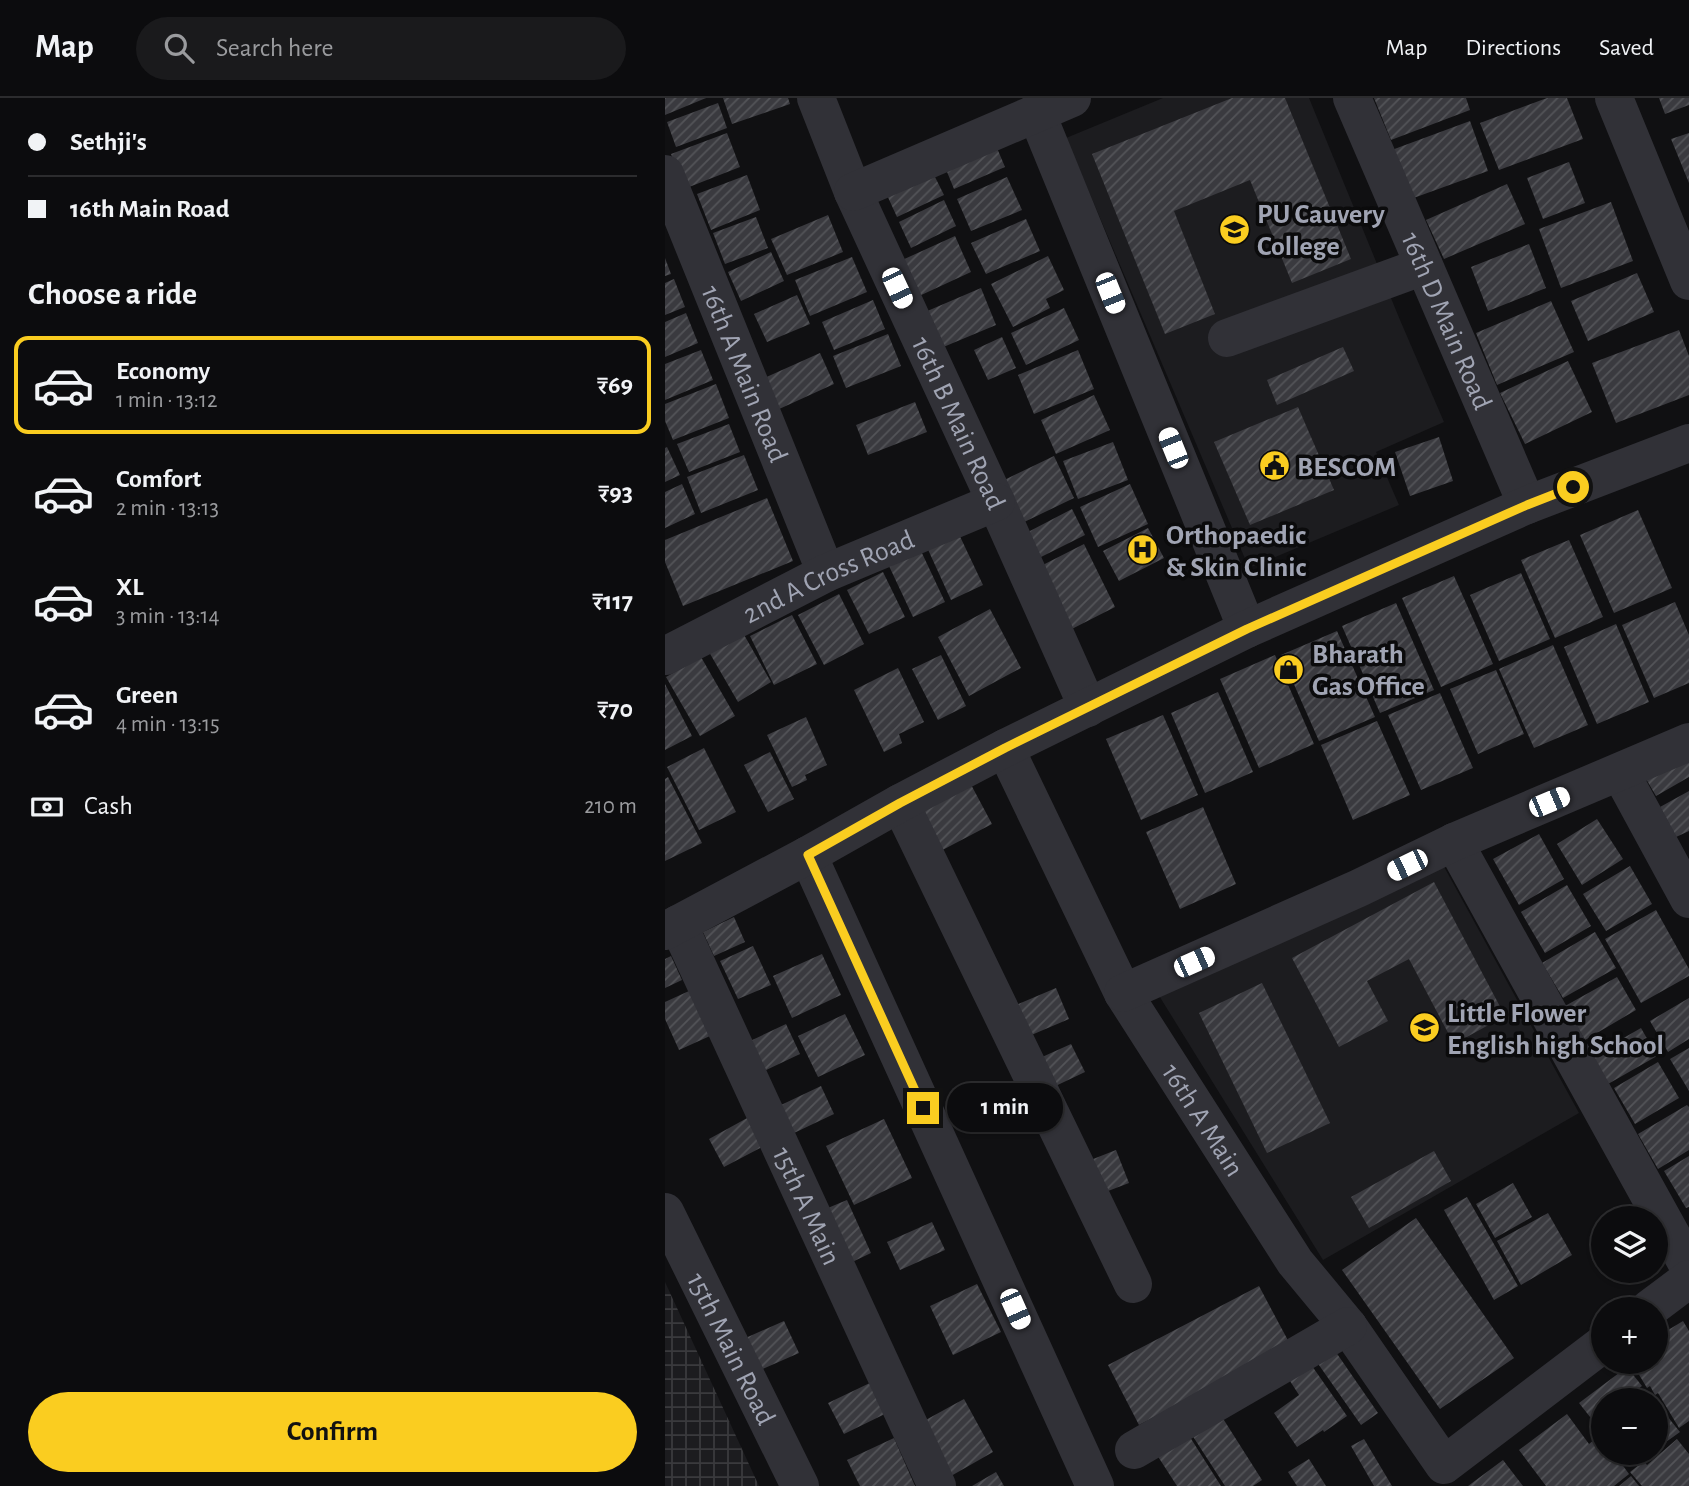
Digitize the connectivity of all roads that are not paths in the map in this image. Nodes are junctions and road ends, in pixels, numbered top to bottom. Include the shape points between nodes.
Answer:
1 (816, 98) edge
2 (1072, 98) edge
3 (1352, 98) edge
4 (1614, 98) edge
5 (1036, 113) junction
6 (665, 174) edge
7 (853, 192) junction
8 (1681, 238) edge
9 (1424, 266) junction
10 (1689, 281) edge
11 (1227, 338) dead end
12 (1689, 443) edge
13 (996, 502) junction
14 (1527, 505) junction
15 (826, 573) junction
16 (1247, 629) junction
17 (665, 655) edge
18 (1088, 708) junction
19 (1689, 742) edge
20 (1005, 748) junction
21 (1620, 772) junction
22 (900, 803) junction
23 (1454, 842) junction
24 (808, 855) junction
25 (1689, 899) edge
26 (672, 927) edge
27 (1123, 993) junction
28 (665, 1212) edge
29 (1689, 1266) edge
30 (1689, 1279) edge
31 (1133, 1284) dead end
32 (1666, 1297) edge
33 (1348, 1326) junction
34 (1591, 1353) edge
35 (1134, 1450) dead end
36 (800, 1486) edge
37 (937, 1486) edge
38 (1095, 1486) edge

1 - 7 street, 16th B Main Road
2 - 5 street
3 - 9 street, 16th D Main Road
4 - 8 street
5 - 7 street
5 - 16 street
6 - 15 street, 16th A Main Road
7 - 13 street, 16th B Main Road
8 - 10 street
9 - 11 street
9 - 14 street, 16th D Main Road
12 - 14 street
13 - 15 street, 2nd A Cross Road
13 - 18 street, 16th B Main Road
14 - 16 street
15 - 17 street, 2nd A Cross Road
16 - 18 street
18 - 20 street
19 - 21 street
20 - 22 street
20 - 27 street, 16th A Main
21 - 23 street
21 - 25 street
22 - 24 street
22 - 31 street
23 - 27 street
23 - 29 street
24 - 26 street
24 - 38 street
26 - 37 street, 15th A Main
27 - 33 street, 16th A Main via 1295,1262
28 - 36 street, 15th Main Road
30 - 32 street
33 - 34 street, 16th A Main via 1444,1465
33 - 35 street

